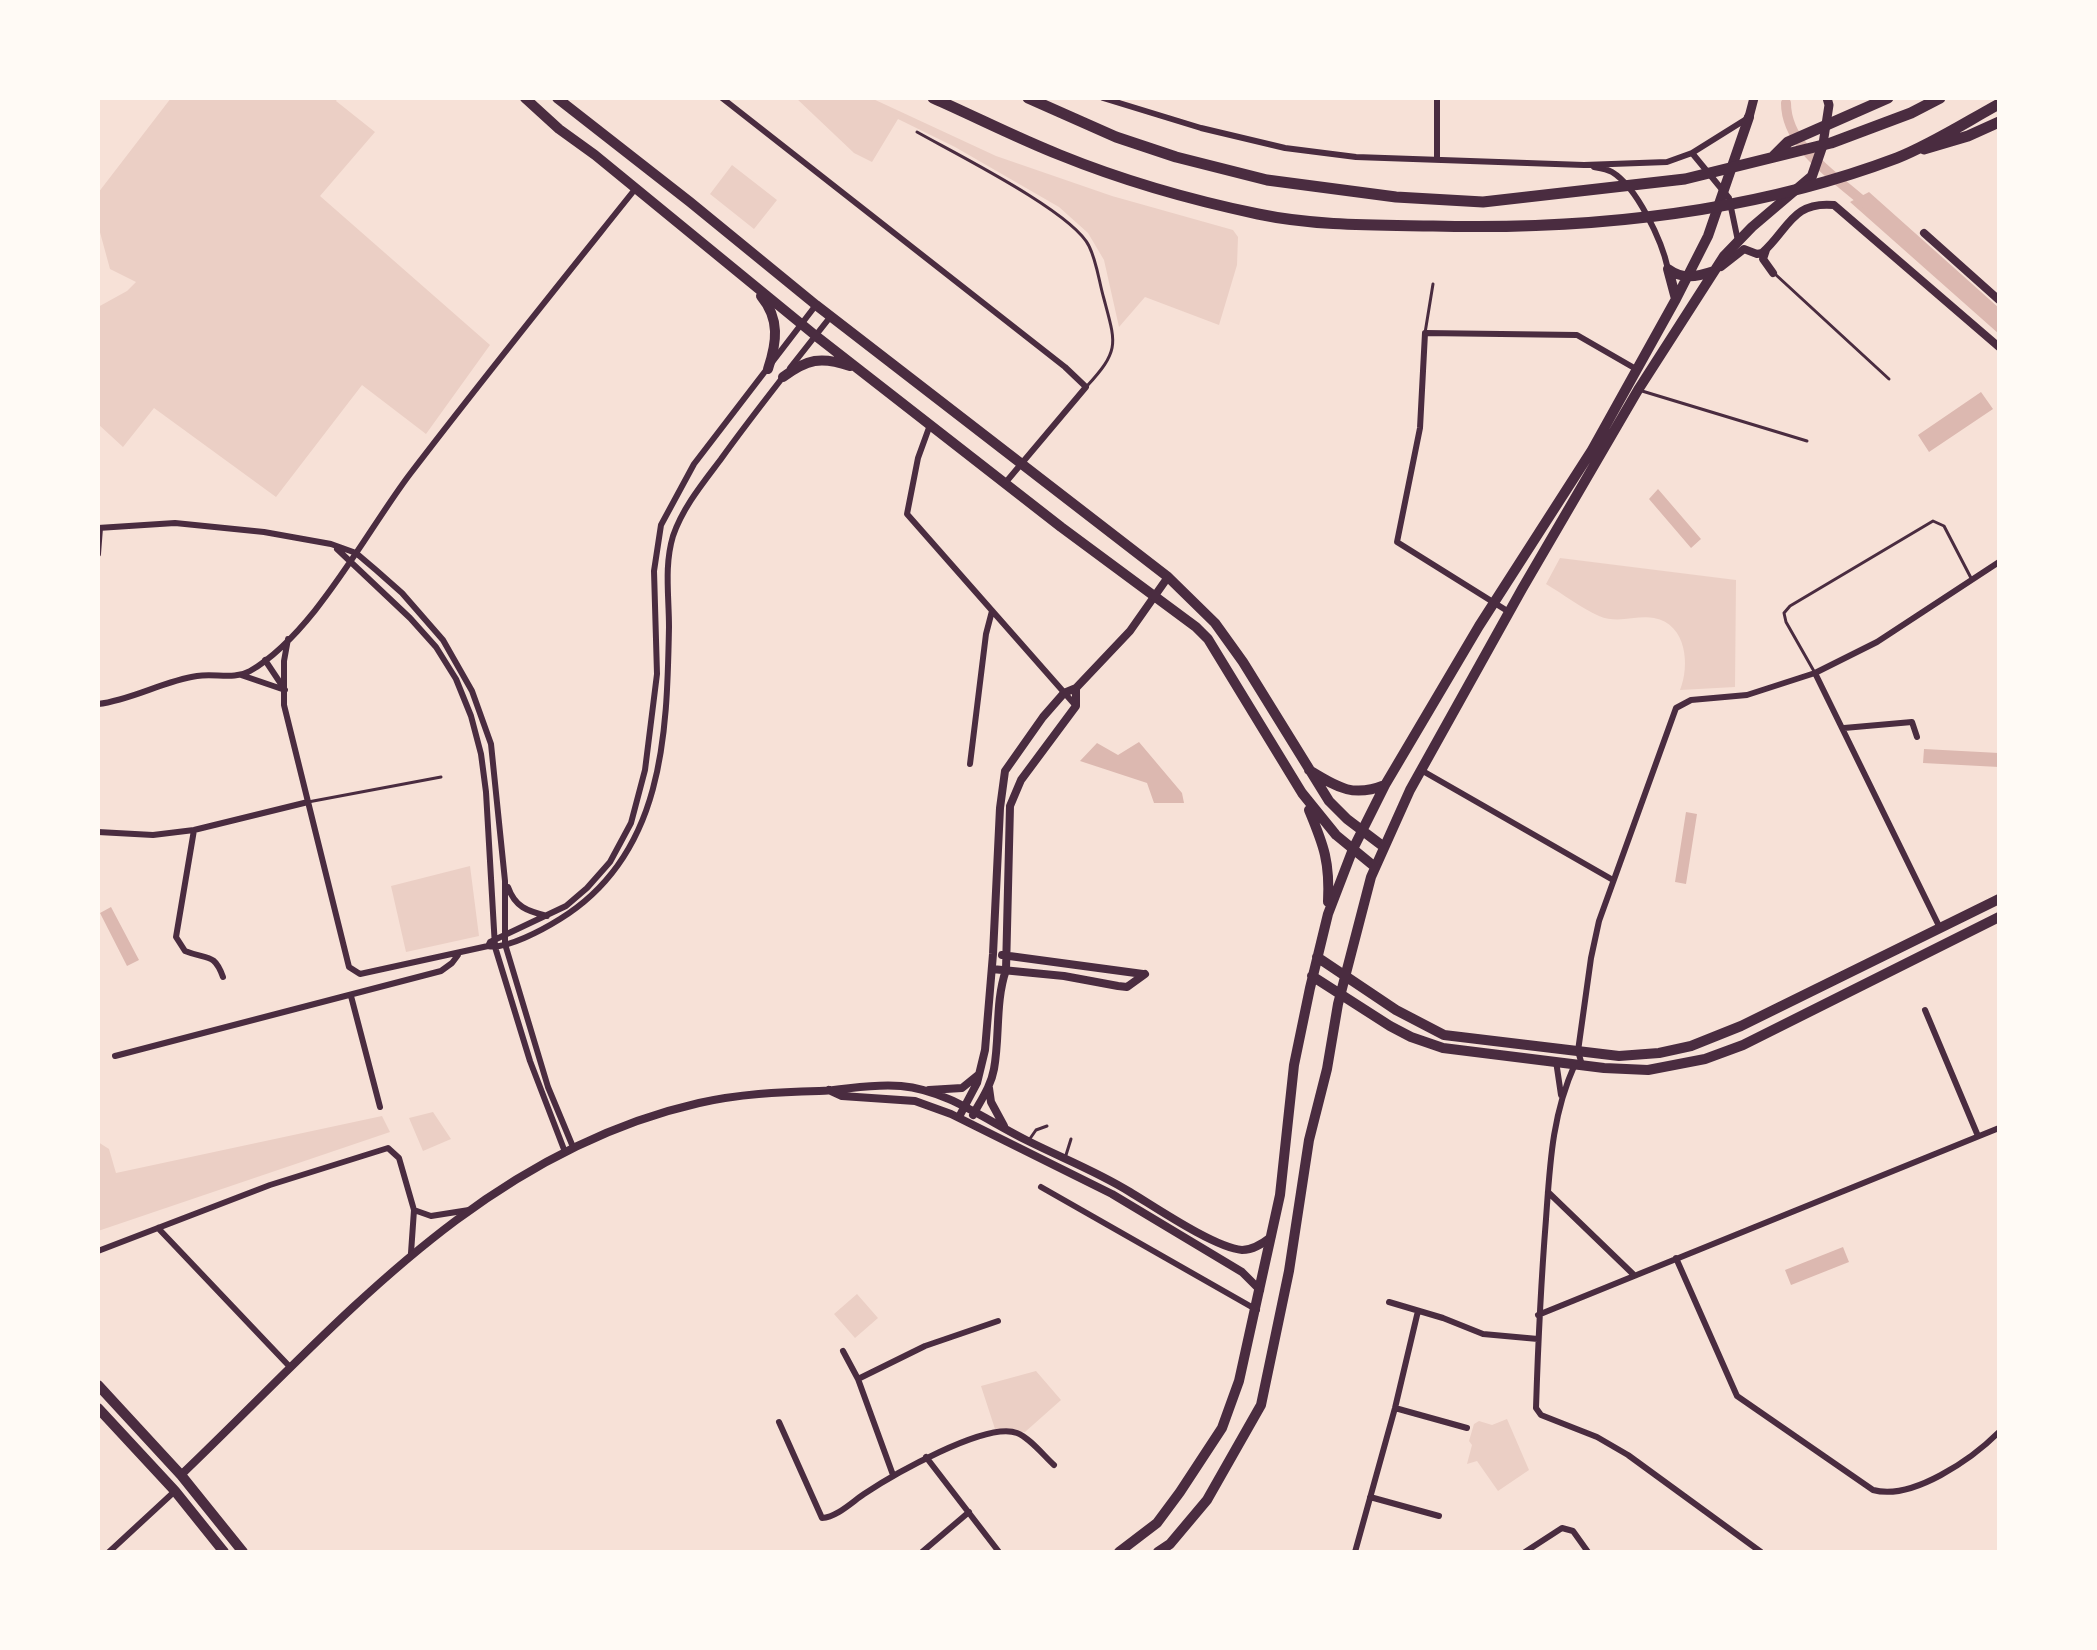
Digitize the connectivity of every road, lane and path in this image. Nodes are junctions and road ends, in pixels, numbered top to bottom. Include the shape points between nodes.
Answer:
1 (525, 98) edge
2 (557, 98) edge
3 (722, 98) edge
4 (933, 98) edge
5 (1028, 98) edge
6 (1103, 98) edge
7 (1437, 98) edge
8 (1754, 98) edge
9 (1827, 98) edge
10 (1888, 98) edge
11 (1940, 98) edge
12 (1999, 104) edge
13 (1749, 117) junction
14 (1999, 122) edge
15 (917, 132) dead end
16 (1822, 149) joint
17 (1692, 153) junction
18 (1773, 157) junction
19 (1894, 159) junction
20 (1437, 160) junction
21 (1584, 165) junction
22 (636, 188) junction
23 (1924, 233) dead end
24 (1741, 245) junction
25 (1769, 246) junction
26 (1668, 269) junction
27 (1773, 273) junction
28 (1711, 276) junction
29 (1687, 277) junction
30 (746, 278) junction
31 (1433, 284) dead end
32 (1676, 299) junction
33 (1999, 300) edge
34 (816, 305) junction
35 (831, 316) junction
36 (802, 325) junction
37 (1425, 333) junction
38 (816, 336) junction
39 (1999, 347) edge
40 (768, 369) junction
41 (860, 369) junction
42 (1636, 369) junction
43 (783, 377) junction
44 (1889, 379) dead end
45 (1086, 387) junction
46 (1638, 390) junction
47 (930, 423) junction
48 (1807, 441) dead end
49 (1022, 462) junction
50 (1006, 482) junction
51 (99, 528) edge
52 (331, 544) junction
53 (356, 553) junction
54 (98, 554) edge
55 (351, 561) junction
56 (1999, 562) edge
57 (1168, 577) junction
58 (1972, 580) junction
59 (1153, 593) junction
60 (1494, 603) junction
61 (992, 611) junction
62 (1509, 612) junction
63 (288, 639) junction
64 (265, 660) junction
65 (1815, 673) junction
66 (241, 675) junction
67 (1076, 688) junction
68 (285, 690) junction
69 (1064, 693) junction
70 (98, 704) edge
71 (1076, 706) junction
72 (1844, 728) junction
73 (1917, 737) dead end
74 (970, 764) dead end
75 (1307, 768) junction
76 (1421, 769) junction
77 (441, 777) dead end
78 (1385, 785) junction
79 (1302, 793) junction
80 (308, 802) junction
81 (194, 830) junction
82 (1362, 831) junction
83 (98, 832) edge
84 (1384, 847) junction
85 (1353, 849) junction
86 (1375, 867) junction
87 (1613, 880) junction
88 (505, 881) junction
89 (1999, 899) edge
90 (1328, 914) junction
91 (547, 916) junction
92 (1999, 917) edge
93 (1940, 928) junction
94 (504, 940) junction
95 (492, 945) junction
96 (459, 954) junction
97 (993, 954) junction
98 (1006, 956) junction
99 (1317, 957) junction
100 (992, 969) junction
101 (1006, 970) junction
102 (1346, 975) junction
103 (1312, 976) junction
104 (223, 977) dead end
105 (1341, 994) junction
106 (351, 996) junction
107 (1925, 1010) dead end
108 (1578, 1051) junction
109 (115, 1056) dead end
110 (1556, 1061) junction
111 (1579, 1064) junction
112 (982, 1071) junction
113 (989, 1086) junction
114 (829, 1090) junction
115 (928, 1090) junction
116 (1561, 1095) junction
117 (380, 1107) dead end
118 (963, 1107) junction
119 (974, 1113) junction
120 (959, 1117) junction
121 (969, 1122) junction
122 (1047, 1126) dead end
123 (1999, 1128) edge
124 (1007, 1130) junction
125 (1978, 1136) junction
126 (1071, 1139) dead end
127 (1028, 1141) junction
128 (569, 1150) junction
129 (1064, 1158) junction
130 (1041, 1187) dead end
131 (1548, 1192) junction
132 (414, 1210) junction
133 (469, 1210) junction
134 (158, 1228) junction
135 (1271, 1237) junction
136 (98, 1251) edge
137 (411, 1253) junction
138 (1676, 1258) junction
139 (1634, 1275) junction
140 (1261, 1291) junction
141 (1389, 1302) dead end
142 (1257, 1310) junction
143 (1418, 1311) junction
144 (1538, 1315) junction
145 (998, 1321) dead end
146 (1538, 1339) junction
147 (843, 1351) dead end
148 (290, 1367) junction
149 (858, 1379) junction
150 (98, 1385) edge
151 (98, 1408) edge
152 (1395, 1408) junction
153 (779, 1422) dead end
154 (1467, 1428) dead end
155 (1999, 1432) edge
156 (926, 1457) junction
157 (1054, 1465) dead end
158 (181, 1475) junction
159 (893, 1475) junction
160 (175, 1491) junction
161 (1370, 1497) junction
162 (969, 1512) junction
163 (1439, 1516) dead end
164 (1174, 1548) edge
165 (109, 1552) edge
166 (224, 1552) edge
167 (243, 1552) edge
168 (922, 1552) edge
169 (999, 1552) edge
170 (1119, 1552) edge
171 (1158, 1552) edge
172 (1355, 1552) edge
173 (1525, 1552) edge
174 (1588, 1552) edge
175 (1761, 1552) edge

1 - 22 main road
2 - 34 main road
3 - 45 street
4 - 19 highway via 1062,156 1164,190 1260,214 1333,224 1497,228 1656,217 1733,205
5 - 18 highway via 1176,157 1267,180 1396,197 1483,202 1671,182
6 - 20 street via 1285,148
7 - 20 street
8 - 13 main road
9 - 16 main road
10 - 18 highway via 1788,142
11 - 18 highway via 1863,132
12 - 19 highway
13 - 17 street
13 - 29 main road via 1708,236
14 - 19 highway
15 - 45 lane via 1052,211 1088,244 1113,327 1114,350
16 - 24 main road via 1812,176
17 - 21 street via 1667,162
17 - 24 street via 1729,198
20 - 21 street
21 - 26 street via 1610,170 1622,179 1658,238
22 - 30 main road
22 - 53 street via 447,424
23 - 33 street
24 - 25 street via 1757,254
24 - 27 lane
24 - 28 main road via 1724,256
25 - 27 street via 1763,259
25 - 39 street via 1803,208 1834,205
26 - 29 main road
26 - 32 main road
27 - 44 lane
28 - 29 main road
28 - 46 main road
29 - 32 main road
30 - 36 main road
30 - 40 main road via 775,322
31 - 37 lane
32 - 42 main road
34 - 35 main road
34 - 36 street
35 - 38 street
35 - 49 main road
36 - 38 main road
36 - 40 street
37 - 42 street via 1577,335
37 - 60 street via 1420,428 1397,542
38 - 41 main road
38 - 43 street
40 - 91 street via 694,464 661,525 654,571 655,706 631,823 603,871 566,906
41 - 43 main road via 814,360
41 - 47 main road
42 - 60 main road via 1592,450
43 - 94 street via 696,491 675,531 668,561 668,707 652,795 631,847 592,896 571,912 545,928
45 - 49 street
46 - 48 lane
46 - 62 main road
47 - 50 main road
47 - 61 street via 907,514
49 - 50 street
49 - 57 main road
50 - 59 main road
51 - 52 street via 175,523
51 - 54 street
52 - 53 street
52 - 55 street
53 - 55 street
53 - 88 street via 423,616 472,691 491,744
55 - 63 street
55 - 95 street via 436,647 471,716 486,792
56 - 58 street
57 - 59 street
57 - 75 main road via 1215,623
58 - 65 street via 1877,642
58 - 65 lane via 1944,526 1933,521 1784,613
59 - 67 street via 1127,633
59 - 79 main road via 1208,639
60 - 62 street
60 - 78 main road
61 - 69 street
61 - 74 street
62 - 76 main road
63 - 64 street
63 - 68 street
64 - 66 street
64 - 68 street
65 - 72 street
65 - 87 street via 1747,695 1685,701 1673,712
66 - 68 street
66 - 70 street via 197,676
67 - 69 street
67 - 71 street
68 - 80 street
69 - 71 street
69 - 97 street via 1005,771
71 - 98 street via 1021,780 1010,806
72 - 73 street via 1912,722
72 - 93 street
75 - 78 main road via 1346,790 1367,792
75 - 82 main road via 1329,801
76 - 84 main road
76 - 87 street
77 - 80 lane
78 - 82 main road
79 - 85 main road
79 - 90 main road via 1326,851
80 - 81 street
80 - 96 street via 349,967 360,974
81 - 83 street via 153,835
81 - 104 street via 176,937 185,951 215,960
82 - 84 main road
82 - 85 main road
84 - 86 main road
85 - 86 main road
85 - 90 main road
86 - 102 main road
87 - 108 street via 1591,958
88 - 91 street via 521,908
88 - 94 street
89 - 93 main road
90 - 99 main road
91 - 94 street
92 - 111 main road via 1725,1052 1648,1070
93 - 108 main road via 1691,1046 1619,1056
94 - 95 street
94 - 128 street
95 - 96 street
95 - 128 street via 530,1061
96 - 106 street via 441,971
97 - 98 street
97 - 100 street
98 - 101 street
98 - 101 street via 1145,974 1127,987
99 - 102 main road
99 - 103 main road
100 - 101 street
100 - 112 street
101 - 113 street via 999,989
102 - 105 main road
102 - 108 main road via 1444,1035
103 - 105 main road
103 - 135 main road
105 - 110 main road via 1429,1044
105 - 164 main road via 1261,1405
106 - 109 street
106 - 117 street
107 - 125 street
108 - 111 street
110 - 111 main road
110 - 116 street
111 - 116 street
112 - 115 street via 966,1087
112 - 118 street
113 - 119 street
113 - 124 street via 997,1117
114 - 115 street via 874,1085
114 - 120 street via 842,1096 915,1101
114 - 128 street via 697,1103
115 - 118 street
116 - 131 street
118 - 119 street
118 - 120 street
119 - 121 street
119 - 124 street
120 - 121 street
121 - 140 street via 1112,1194 1242,1272
122 - 127 lane
123 - 125 street
124 - 127 street
125 - 138 street
126 - 129 lane
127 - 129 street
128 - 133 street
129 - 135 street via 1230,1247 1249,1249
130 - 142 street
131 - 139 street
131 - 144 street
132 - 133 street via 431,1216
132 - 134 street via 399,1158 383,1148
132 - 137 street
133 - 137 street
134 - 136 street
134 - 148 street
135 - 140 main road
137 - 148 street
138 - 139 street
138 - 155 street via 1737,1396 1873,1490 1894,1493 1952,1470
139 - 144 street
140 - 142 main road
141 - 143 street
142 - 170 main road via 1222,1428 1164,1515
143 - 146 street via 1483,1334
143 - 152 street
144 - 146 street
145 - 149 street via 925,1346
146 - 175 street via 1536,1408 1541,1415 1628,1455
147 - 149 street
148 - 158 street
149 - 159 street
150 - 158 main road
151 - 160 main road
152 - 154 street
152 - 161 street
153 - 159 street via 822,1518
156 - 157 street via 1012,1432
156 - 159 street
156 - 162 street
158 - 167 main road
160 - 165 street
160 - 166 main road
161 - 163 street
161 - 172 street
162 - 168 street
162 - 169 street
164 - 171 main road
173 - 174 street via 1562,1528 1573,1531

